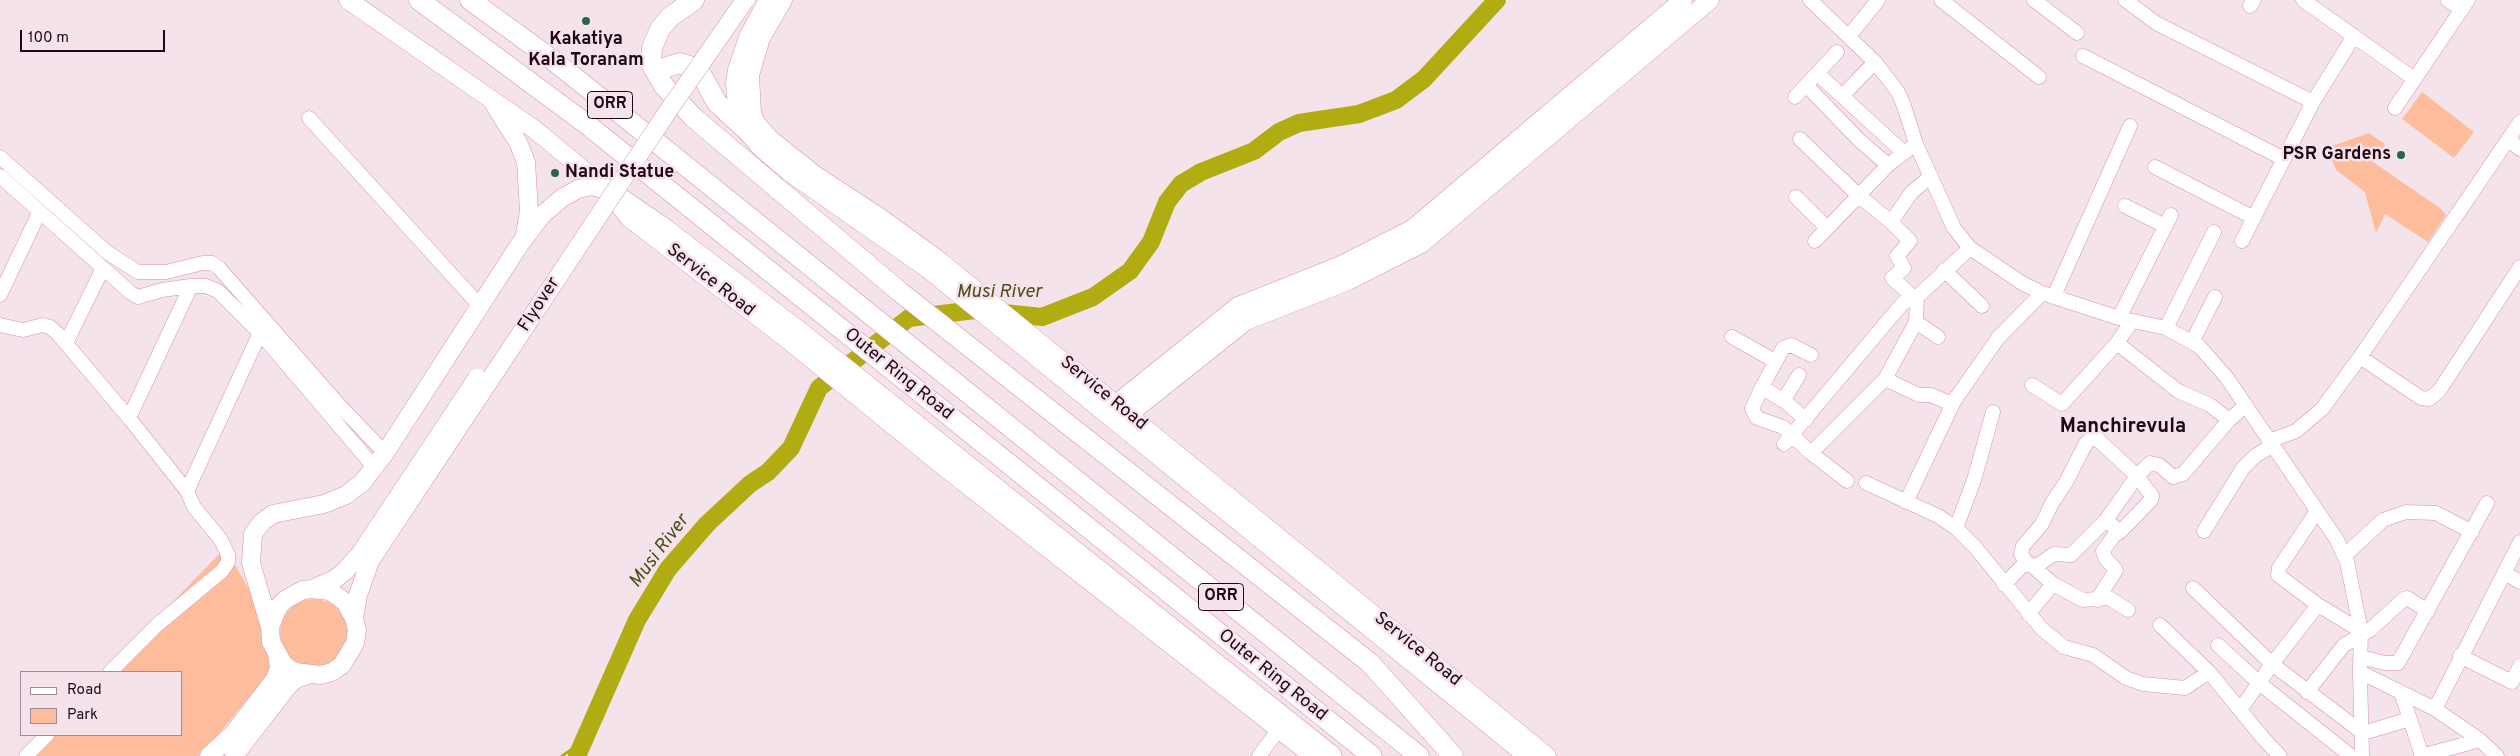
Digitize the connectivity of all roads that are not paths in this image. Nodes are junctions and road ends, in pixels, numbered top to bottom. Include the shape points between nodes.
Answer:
1 (348, 0) edge
2 (419, 0) edge
3 (470, 0) edge
4 (694, 0) edge
5 (731, 0) edge
6 (744, 0) edge
7 (768, 0) edge
8 (783, 0) edge
9 (1683, 0) edge
10 (1710, 0) edge
11 (1810, 0) edge
12 (1878, 0) edge
13 (1941, 0) edge
14 (2034, 0) edge
15 (2125, 0) edge
16 (2304, 0) edge
17 (2448, 0) edge
18 (2465, 5) edge
19 (1824, 6) edge
20 (2077, 33) dead end
21 (1849, 36) junction
22 (2354, 36) junction
23 (1837, 52) dead end
24 (2083, 56) dead end
25 (1875, 62) junction
26 (658, 74) junction
27 (1818, 74) junction
28 (2039, 77) dead end
29 (2413, 78) junction
30 (1807, 86) junction
31 (1843, 95) junction
32 (1795, 97) dead end
33 (493, 101) junction
34 (2313, 102) junction
35 (2395, 108) dead end
36 (309, 118) dead end
37 (2520, 122) edge
38 (2130, 126) dead end
39 (743, 127) junction
40 (1800, 139) dead end
41 (2508, 140) junction
42 (1916, 144) junction
43 (2520, 149) edge
44 (1904, 152) junction
45 (0, 157) edge
46 (2284, 159) junction
47 (1888, 165) junction
48 (2155, 167) dead end
49 (0, 176) edge
50 (1931, 176) junction
51 (608, 190) junction
52 (1858, 195) junction
53 (1796, 197) dead end
54 (2125, 206) dead end
55 (39, 213) junction
56 (2254, 218) junction
57 (1891, 222) junction
58 (1827, 228) junction
59 (2214, 232) dead end
60 (1815, 241) dead end
61 (2242, 241) dead end
62 (520, 244) junction
63 (1970, 248) junction
64 (932, 264) junction
65 (2520, 267) edge
66 (103, 268) junction
67 (1944, 270) junction
68 (191, 286) junction
69 (2048, 294) junction
70 (0, 295) edge
71 (1915, 296) junction
72 (2215, 297) dead end
73 (1982, 306) dead end
74 (481, 307) junction
75 (2125, 319) junction
76 (1916, 322) junction
77 (0, 325) edge
78 (2166, 328) junction
79 (260, 333) junction
80 (792, 334) junction
81 (1732, 337) dead end
82 (1938, 337) dead end
83 (2192, 342) junction
84 (66, 343) junction
85 (2117, 343) junction
86 (1811, 355) dead end
87 (2360, 356) junction
88 (1775, 361) junction
89 (1799, 375) dead end
90 (1884, 379) junction
91 (1076, 380) junction
92 (1964, 381) dead end
93 (2032, 385) dead end
94 (1762, 387) junction
95 (1783, 401) junction
96 (1952, 404) junction
97 (2245, 406) junction
98 (1122, 409) junction
99 (1993, 412) dead end
100 (130, 418) junction
101 (1806, 420) junction
102 (2229, 420) junction
103 (1788, 439) junction
104 (2271, 444) junction
105 (1812, 453) junction
106 (380, 460) junction
107 (2137, 476) junction
108 (1847, 481) dead end
109 (1866, 483) dead end
110 (187, 491) junction
111 (1906, 502) junction
112 (2487, 503) dead end
113 (2317, 511) junction
114 (2106, 520) junction
115 (1956, 528) junction
116 (2118, 530) junction
117 (2204, 531) dead end
118 (2472, 532) junction
119 (2520, 542) edge
120 (2344, 556) junction
121 (365, 558) junction
122 (2031, 565) junction
123 (2504, 573) junction
124 (2520, 582) edge
125 (255, 583) junction
126 (2053, 584) junction
127 (2004, 585) junction
128 (2193, 588) dead end
129 (312, 589) junction
130 (286, 599) junction
131 (2097, 600) junction
132 (2318, 605) junction
133 (2128, 610) dead end
134 (2428, 611) junction
135 (2028, 614) junction
136 (354, 618) junction
137 (2160, 625) dead end
138 (270, 627) junction
139 (2361, 633) junction
140 (2218, 645) dead end
141 (277, 654) junction
142 (2460, 656) junction
143 (2360, 658) junction
144 (2272, 664) junction
145 (2520, 666) edge
146 (111, 671) edge
147 (2209, 672) junction
148 (2360, 672) junction
149 (307, 675) junction
150 (2259, 683) junction
151 (2516, 684) edge
152 (2307, 692) junction
153 (2402, 695) junction
154 (2435, 709) junction
155 (2240, 710) junction
156 (2410, 719) junction
157 (1279, 729) junction
158 (2362, 733) junction
159 (46, 736) edge
160 (2480, 740) junction
161 (26, 756) edge
162 (209, 756) edge
163 (234, 756) edge
164 (1259, 756) edge
165 (1313, 756) edge
166 (1332, 756) edge
167 (1372, 756) edge
168 (1419, 756) edge
169 (1452, 756) edge
170 (1527, 756) edge
171 (1547, 756) edge
172 (2280, 756) edge
173 (2351, 756) edge
174 (2362, 756) edge
175 (2422, 756) edge
176 (2497, 756) edge

1 - 33 main road
2 - 167 highway, Outer Ring Road / ORR via 579,118
3 - 168 highway, Outer Ring Road / ORR via 606,102
4 - 26 highway via 660,28 652,48 652,64
5 - 121 main road, Flyover, bridge
6 - 121 main road, Flyover, bridge
7 - 39 main road, Service Road via 749,35 737,70 735,101
8 - 64 main road, Service Road via 761,38 753,63 750,103 756,123 770,140 797,162
9 - 98 main road via 1412,230 1341,265 1238,306
10 - 98 main road via 1421,244 1348,281 1246,321
11 - 19 street
12 - 21 street
13 - 28 street
14 - 20 street
15 - 34 street via 2156,23
16 - 22 street
17 - 18 street
18 - 29 street
19 - 21 street
21 - 25 street
22 - 29 street
22 - 34 street
23 - 27 street
24 - 46 street
25 - 31 street
25 - 42 street via 1898,92
26 - 39 highway via 664,68 680,63 695,68 717,103
26 - 169 highway via 664,86 708,132 900,292 1370,663
27 - 30 street
27 - 31 street
29 - 35 street
30 - 32 street
30 - 47 street
31 - 44 street
33 - 51 main road via 534,129
33 - 62 main road via 526,162 529,211 527,228
34 - 46 street
36 - 74 street
37 - 41 street
38 - 69 street
39 - 64 main road, Service Road via 789,172
40 - 52 street
41 - 43 street
41 - 87 street
42 - 44 street
42 - 50 street
44 - 47 street
45 - 106 street via 108,253 138,272 166,272 203,262 219,268 340,406
46 - 56 street
47 - 52 street
48 - 56 street
49 - 55 street
50 - 57 street via 1911,193
50 - 63 street via 1954,228
51 - 62 main road via 592,186 562,198 542,215
51 - 80 highway via 661,226
52 - 57 street
52 - 58 street
53 - 58 street
54 - 75 street via 2168,220
55 - 66 street
55 - 70 street
56 - 61 street
57 - 71 street via 1910,241 1897,256 1904,268 1892,278
58 - 60 street
59 - 78 street
62 - 74 main road
63 - 67 street
63 - 69 street via 2022,283
64 - 91 main road, Service Road
65 - 87 street via 2438,391 2428,399 2421,398
66 - 68 street via 138,297
66 - 84 street
67 - 71 street
67 - 73 street
68 - 79 street via 206,286 218,291
68 - 100 street
69 - 75 street
69 - 96 street via 1998,338
71 - 76 street
71 - 101 street via 1902,304
72 - 83 street
74 - 106 main road
75 - 78 street
75 - 85 street
76 - 82 street
76 - 90 street
77 - 84 street via 14,330 43,325 50,327
78 - 83 street
79 - 106 street
79 - 110 street
80 - 157 main road via 944,466
80 - 166 highway via 906,416
81 - 88 street
83 - 97 street via 2200,346 2227,378
84 - 100 street
85 - 93 street via 2062,404
85 - 102 street via 2178,391 2210,405
86 - 88 street via 1788,344
87 - 104 street via 2322,409 2296,431
88 - 94 street
89 - 95 street
90 - 96 street
90 - 105 street
91 - 98 main road, Service Road
91 - 170 main road, Service Road
92 - 96 street
94 - 95 street
94 - 103 street via 1753,406 1753,414 1783,427
95 - 101 street
96 - 111 street
97 - 102 street
97 - 104 street
98 - 171 main road, Service Road
99 - 115 street via 1974,480
100 - 110 street
101 - 103 street
102 - 107 street via 2183,474 2172,477 2150,463
103 - 105 street
104 - 113 street
104 - 117 street via 2244,468
105 - 108 street
106 - 125 main road via 362,483 346,495 324,504 273,514 262,522 253,534 250,548
107 - 114 street
107 - 116 street via 2152,499 2120,532
107 - 122 street via 2098,438 2091,438 2042,524 2023,546 2021,554
109 - 111 street
110 - 146 street via 194,507 221,540 229,559 222,571 157,626
111 - 115 street
112 - 118 street
113 - 120 street
113 - 132 street via 2277,571 2279,578
114 - 116 street
114 - 122 street via 2071,555 2054,554
115 - 127 street
116 - 131 street via 2103,551 2116,570
118 - 120 street via 2436,513 2406,512 2384,520
118 - 134 street
119 - 123 street
120 - 139 street
121 - 129 main road, Flyover via 335,579
121 - 136 main road, Flyover
122 - 126 street
122 - 127 street via 2022,566
123 - 124 street
123 - 142 street
125 - 130 main road
125 - 138 main road via 264,600
126 - 131 street via 2083,600
126 - 135 street
127 - 135 street
128 - 144 street
129 - 130 main road via 302,590
129 - 136 main road via 330,591 345,602
130 - 138 main road via 278,607
131 - 133 street via 2109,598
132 - 139 street
132 - 144 street
134 - 139 street via 2407,598
134 - 143 street via 2398,663 2385,664
135 - 147 street via 2064,648 2100,659 2133,681 2177,689 2191,685
136 - 149 main road via 357,630 355,643 342,665 326,674
137 - 147 street
138 - 141 main road via 271,642
139 - 143 street
139 - 152 street via 2344,645
140 - 150 street
141 - 149 main road via 284,665
141 - 162 main road via 279,668 274,679 233,734
142 - 151 street
142 - 154 street
143 - 148 street
144 - 150 street
144 - 152 street
145 - 151 street
147 - 155 street
148 - 153 street
148 - 158 street
149 - 163 main road via 288,686
150 - 155 street
150 - 173 street
152 - 158 street
153 - 154 street
153 - 156 street
154 - 160 street
155 - 172 street
156 - 158 street
156 - 175 street
157 - 164 street
157 - 165 main road
158 - 174 street
159 - 161 street
160 - 175 street
160 - 176 street

